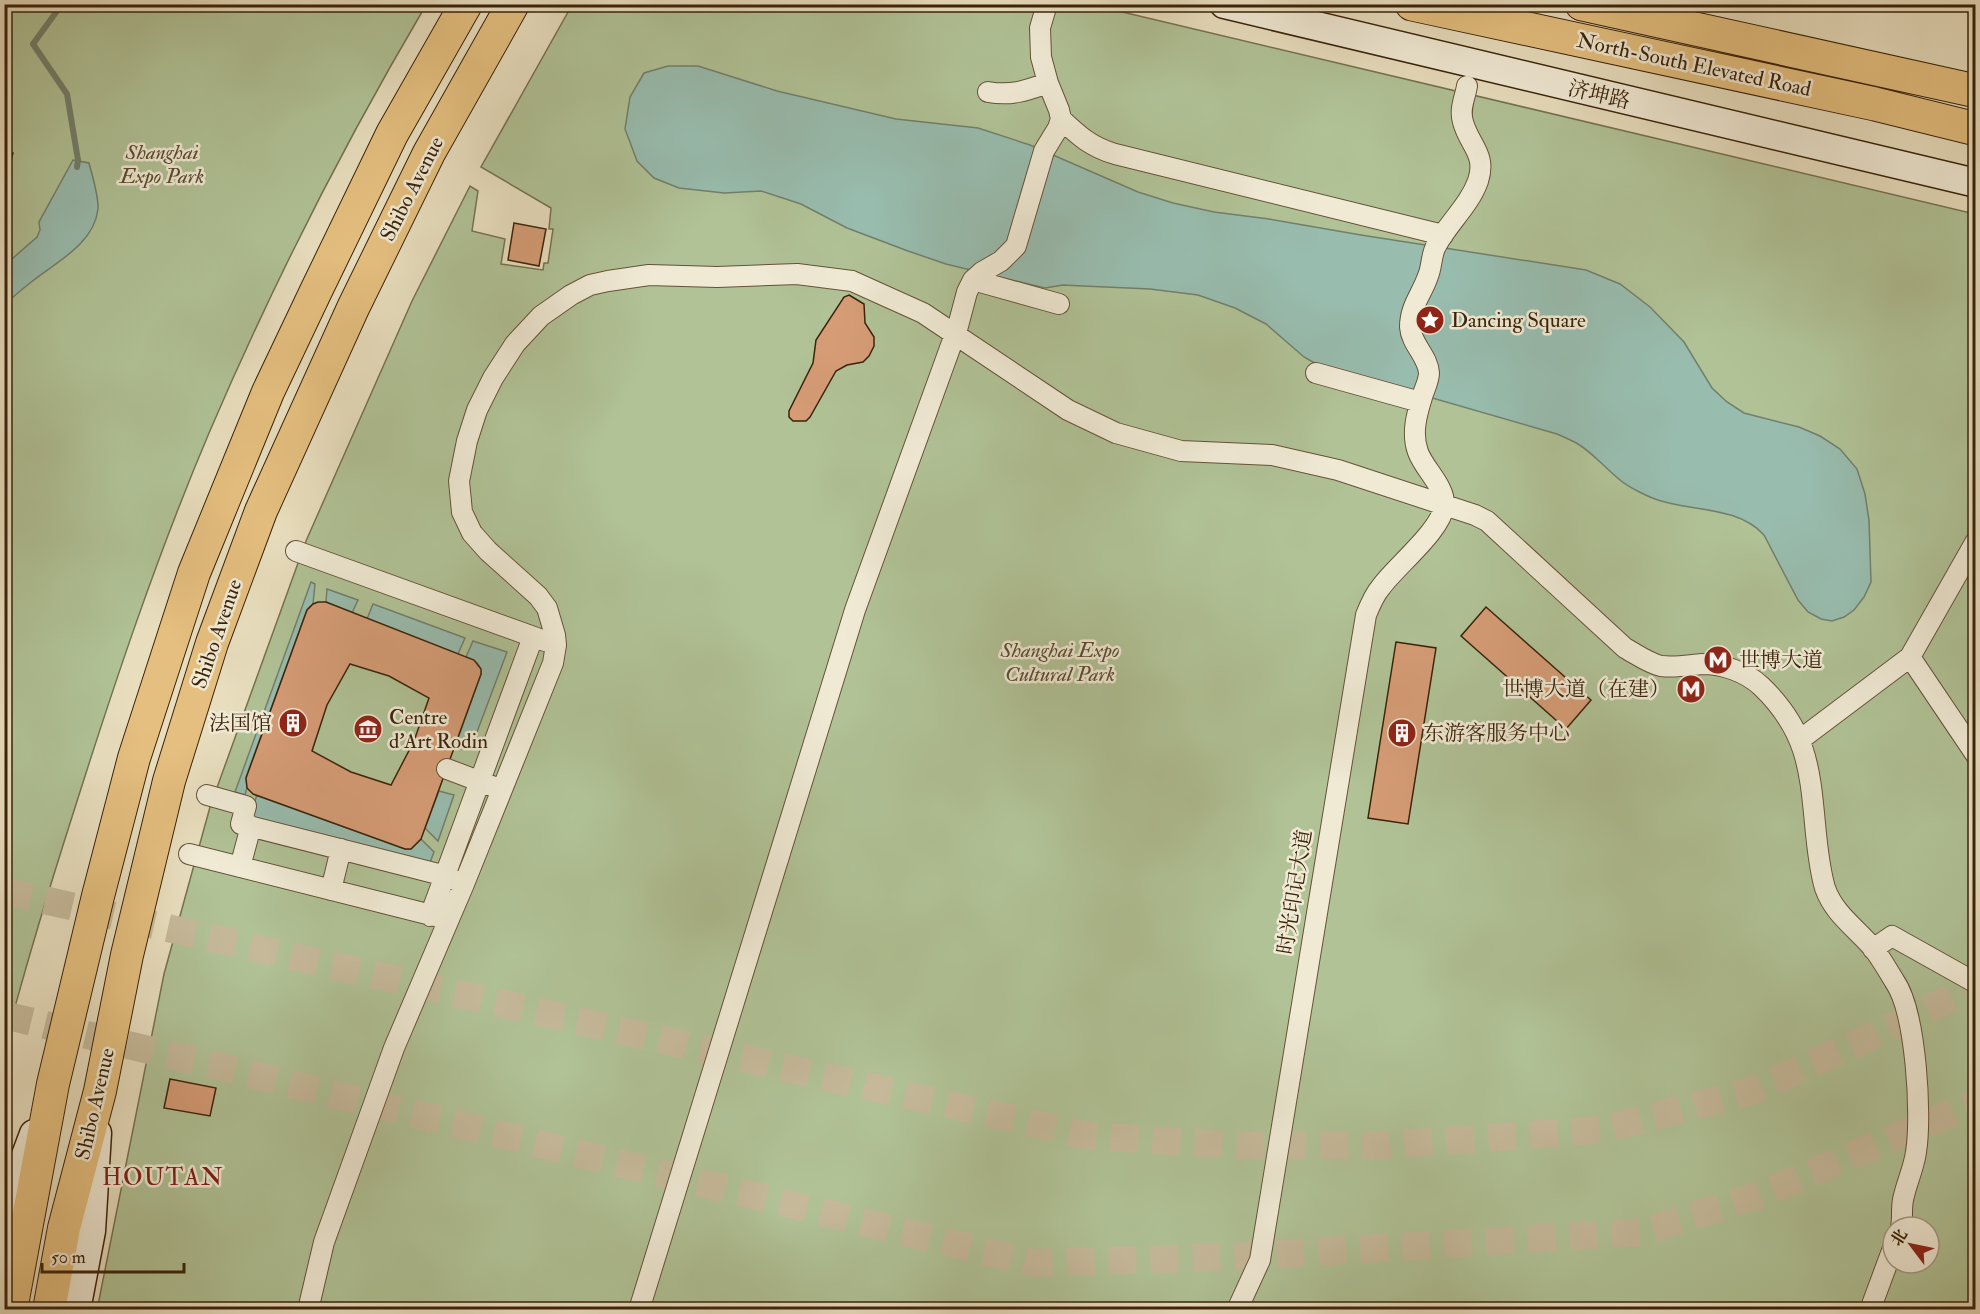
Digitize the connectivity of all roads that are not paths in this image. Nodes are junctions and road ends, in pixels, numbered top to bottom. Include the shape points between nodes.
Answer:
1 (466, 4) edge
2 (513, 4) edge
3 (1047, 4) edge
4 (1224, 4) edge
5 (1412, 4) edge
6 (1582, 4) edge
7 (1048, 83) junction
8 (1467, 86) dead end
9 (1976, 91) edge
10 (988, 93) dead end
11 (1061, 119) junction
12 (1976, 129) edge
13 (1976, 183) edge
14 (1443, 236) junction
15 (973, 280) junction
16 (1059, 304) dead end
17 (955, 333) junction
18 (1316, 373) dead end
19 (1420, 402) junction
20 (1444, 504) junction
21 (1976, 541) edge
22 (296, 551) dead end
23 (533, 637) junction
24 (556, 645) junction
25 (1910, 657) junction
26 (1801, 739) junction
27 (1976, 755) edge
28 (447, 769) dead end
29 (480, 781) junction
30 (502, 789) junction
31 (207, 795) dead end
32 (251, 826) junction
33 (341, 849) junction
34 (189, 854) dead end
35 (240, 867) junction
36 (455, 880) junction
37 (331, 890) junction
38 (440, 918) junction
39 (1873, 949) junction
40 (1976, 983) edge
41 (53, 1084) junction
42 (100, 1091) junction
43 (4, 1214) edge
44 (1902, 1215) edge
45 (1883, 1275) edge
46 (11, 1310) edge
47 (49, 1310) edge
48 (76, 1310) edge
49 (308, 1310) edge
50 (639, 1310) edge
51 (1237, 1310) edge
52 (1870, 1310) edge

1 - 41 main road, Shibo Avenue via 392,134 268,392 194,573 134,758
2 - 42 main road, Shibo Avenue via 397,216 252,534 212,643 169,781 127,955
3 - 7 street via 1040,28 1041,57
4 - 13 street, 济坤路
5 - 12 highway, North-South Elevated Road
6 - 9 highway, North-South Elevated Road
7 - 10 street via 1013,94
7 - 11 street
8 - 14 street via 1462,121 1482,167 1470,198
11 - 14 street via 1097,149
11 - 15 street via 1044,151 1016,246
14 - 19 street via 1415,301 1410,328 1427,362 1429,376
15 - 16 street
15 - 17 street
17 - 20 street via 1068,410 1116,433 1181,451 1272,454 1338,470
17 - 24 street via 923,313 852,281 797,274 649,275 608,280 571,295 541,316 516,344 477,410 459,481 462,512 472,533 538,596 553,624
17 - 50 street via 855,610
18 - 19 street
19 - 20 street via 1415,431 1418,452 1439,486
20 - 26 street via 1487,521 1625,648 1651,663 1732,669 1759,684 1790,719
20 - 51 street, 时光印记大道 via 1434,528 1381,586 1366,615 1260,1260
21 - 25 street
22 - 23 street
23 - 24 street
23 - 29 street
24 - 30 street via 553,663
25 - 26 street
25 - 27 street
26 - 39 street via 1811,778 1819,864 1826,889 1835,909
28 - 29 street
29 - 30 street
29 - 36 street
30 - 36 street
31 - 32 street via 246,806 241,824
32 - 33 street
32 - 35 street
33 - 36 street
33 - 37 street
34 - 35 street
35 - 37 street
36 - 38 street
37 - 38 street
38 - 49 street via 324,1242
39 - 40 street via 1892,936
39 - 44 street via 1900,989 1912,1035 1918,1093 1916,1152
41 - 43 street
41 - 46 main road, Shibo Avenue
42 - 47 main road, Shibo Avenue via 64,1228
42 - 48 street via 91,1231
45 - 52 street

